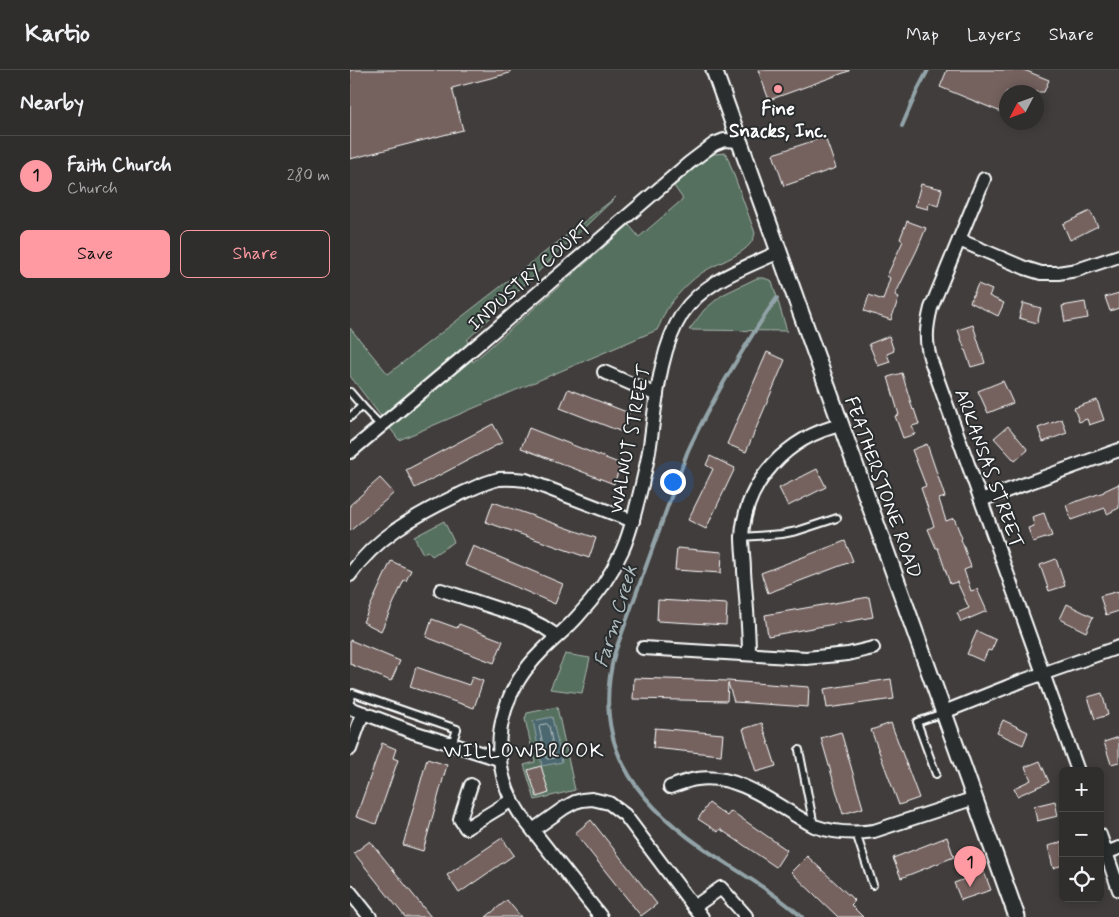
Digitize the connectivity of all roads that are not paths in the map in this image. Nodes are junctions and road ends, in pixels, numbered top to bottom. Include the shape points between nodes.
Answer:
1 (714, 70) edge
2 (739, 140) junction
3 (984, 179) dead end
4 (958, 240) junction
5 (779, 252) junction
6 (1119, 256) edge
7 (604, 372) dead end
8 (350, 392) edge
9 (657, 395) junction
10 (362, 406) junction
11 (350, 418) edge
12 (841, 425) junction
13 (381, 426) junction
14 (1119, 450) edge
15 (350, 452) edge
16 (981, 500) junction
17 (836, 518) dead end
18 (633, 521) junction
19 (742, 537) junction
20 (350, 575) edge
21 (441, 590) dead end
22 (557, 636) junction
23 (1119, 647) edge
24 (643, 648) dead end
25 (873, 648) dead end
26 (750, 654) junction
27 (1044, 674) junction
28 (350, 701) edge
29 (350, 708) edge
30 (944, 712) junction
31 (363, 713) junction
32 (452, 744) junction
33 (350, 749) edge
34 (799, 750) dead end
35 (499, 759) junction
36 (1077, 767) edge
37 (936, 774) dead end
38 (471, 785) dead end
39 (670, 787) dead end
40 (975, 798) junction
41 (512, 800) junction
42 (814, 826) junction
43 (533, 830) junction
44 (856, 833) junction
45 (1104, 847) edge
46 (1119, 848) edge
47 (1106, 853) junction
48 (873, 885) dead end
49 (1119, 890) edge
50 (350, 892) edge
51 (698, 912) edge
52 (370, 917) edge
53 (601, 917) edge
54 (744, 917) edge
55 (1017, 917) edge

1 - 2 street, FEATHERSTONE ROAD
2 - 5 street, FEATHERSTONE ROAD
2 - 13 street, INDUSTRY COURT via 714,144 689,163
3 - 4 street, ARKANSAS STREET
4 - 6 street via 1041,273 1072,271
4 - 16 street, ARKANSAS STREET via 930,308 926,341
5 - 9 street, WALNUT STREET via 723,278 688,306 667,346
5 - 12 street, FEATHERSTONE ROAD
7 - 9 street
8 - 10 lane
9 - 18 street, WALNUT STREET via 644,480
10 - 11 lane
10 - 13 lane
12 - 19 street via 808,436 778,459 756,488
12 - 30 street, FEATHERSTONE ROAD
13 - 15 street, INDUSTRY COURT
14 - 16 street
16 - 27 street, ARKANSAS STREET
17 - 19 lane via 782,534
18 - 20 street via 526,480 500,479 481,484 401,526 358,563
18 - 22 street, WALNUT STREET via 610,574 589,604
19 - 26 street
21 - 22 street via 526,618
22 - 35 street, WALNUT STREET via 538,654 511,694 500,725
23 - 27 street
24 - 26 street
25 - 26 street via 806,658
27 - 30 street
27 - 36 street, ARKANSAS STREET
28 - 32 lane via 353,693 457,729
29 - 31 street
30 - 37 lane via 917,722
30 - 40 street, FEATHERSTONE ROAD
31 - 32 street
31 - 33 street
32 - 35 street
34 - 42 lane
35 - 41 street, WALNUT STREET
38 - 41 street via 460,819 466,828
39 - 42 street via 695,779 722,779 736,783
40 - 44 street via 874,831
40 - 55 street, FEATHERSTONE ROAD
41 - 43 street, WALNUT STREET
42 - 44 street
43 - 51 street via 575,802 592,799 609,803 625,814
43 - 53 street, WALNUT STREET
44 - 48 lane
45 - 47 street
46 - 47 street
47 - 49 street
50 - 52 street
51 - 54 street via 721,888

